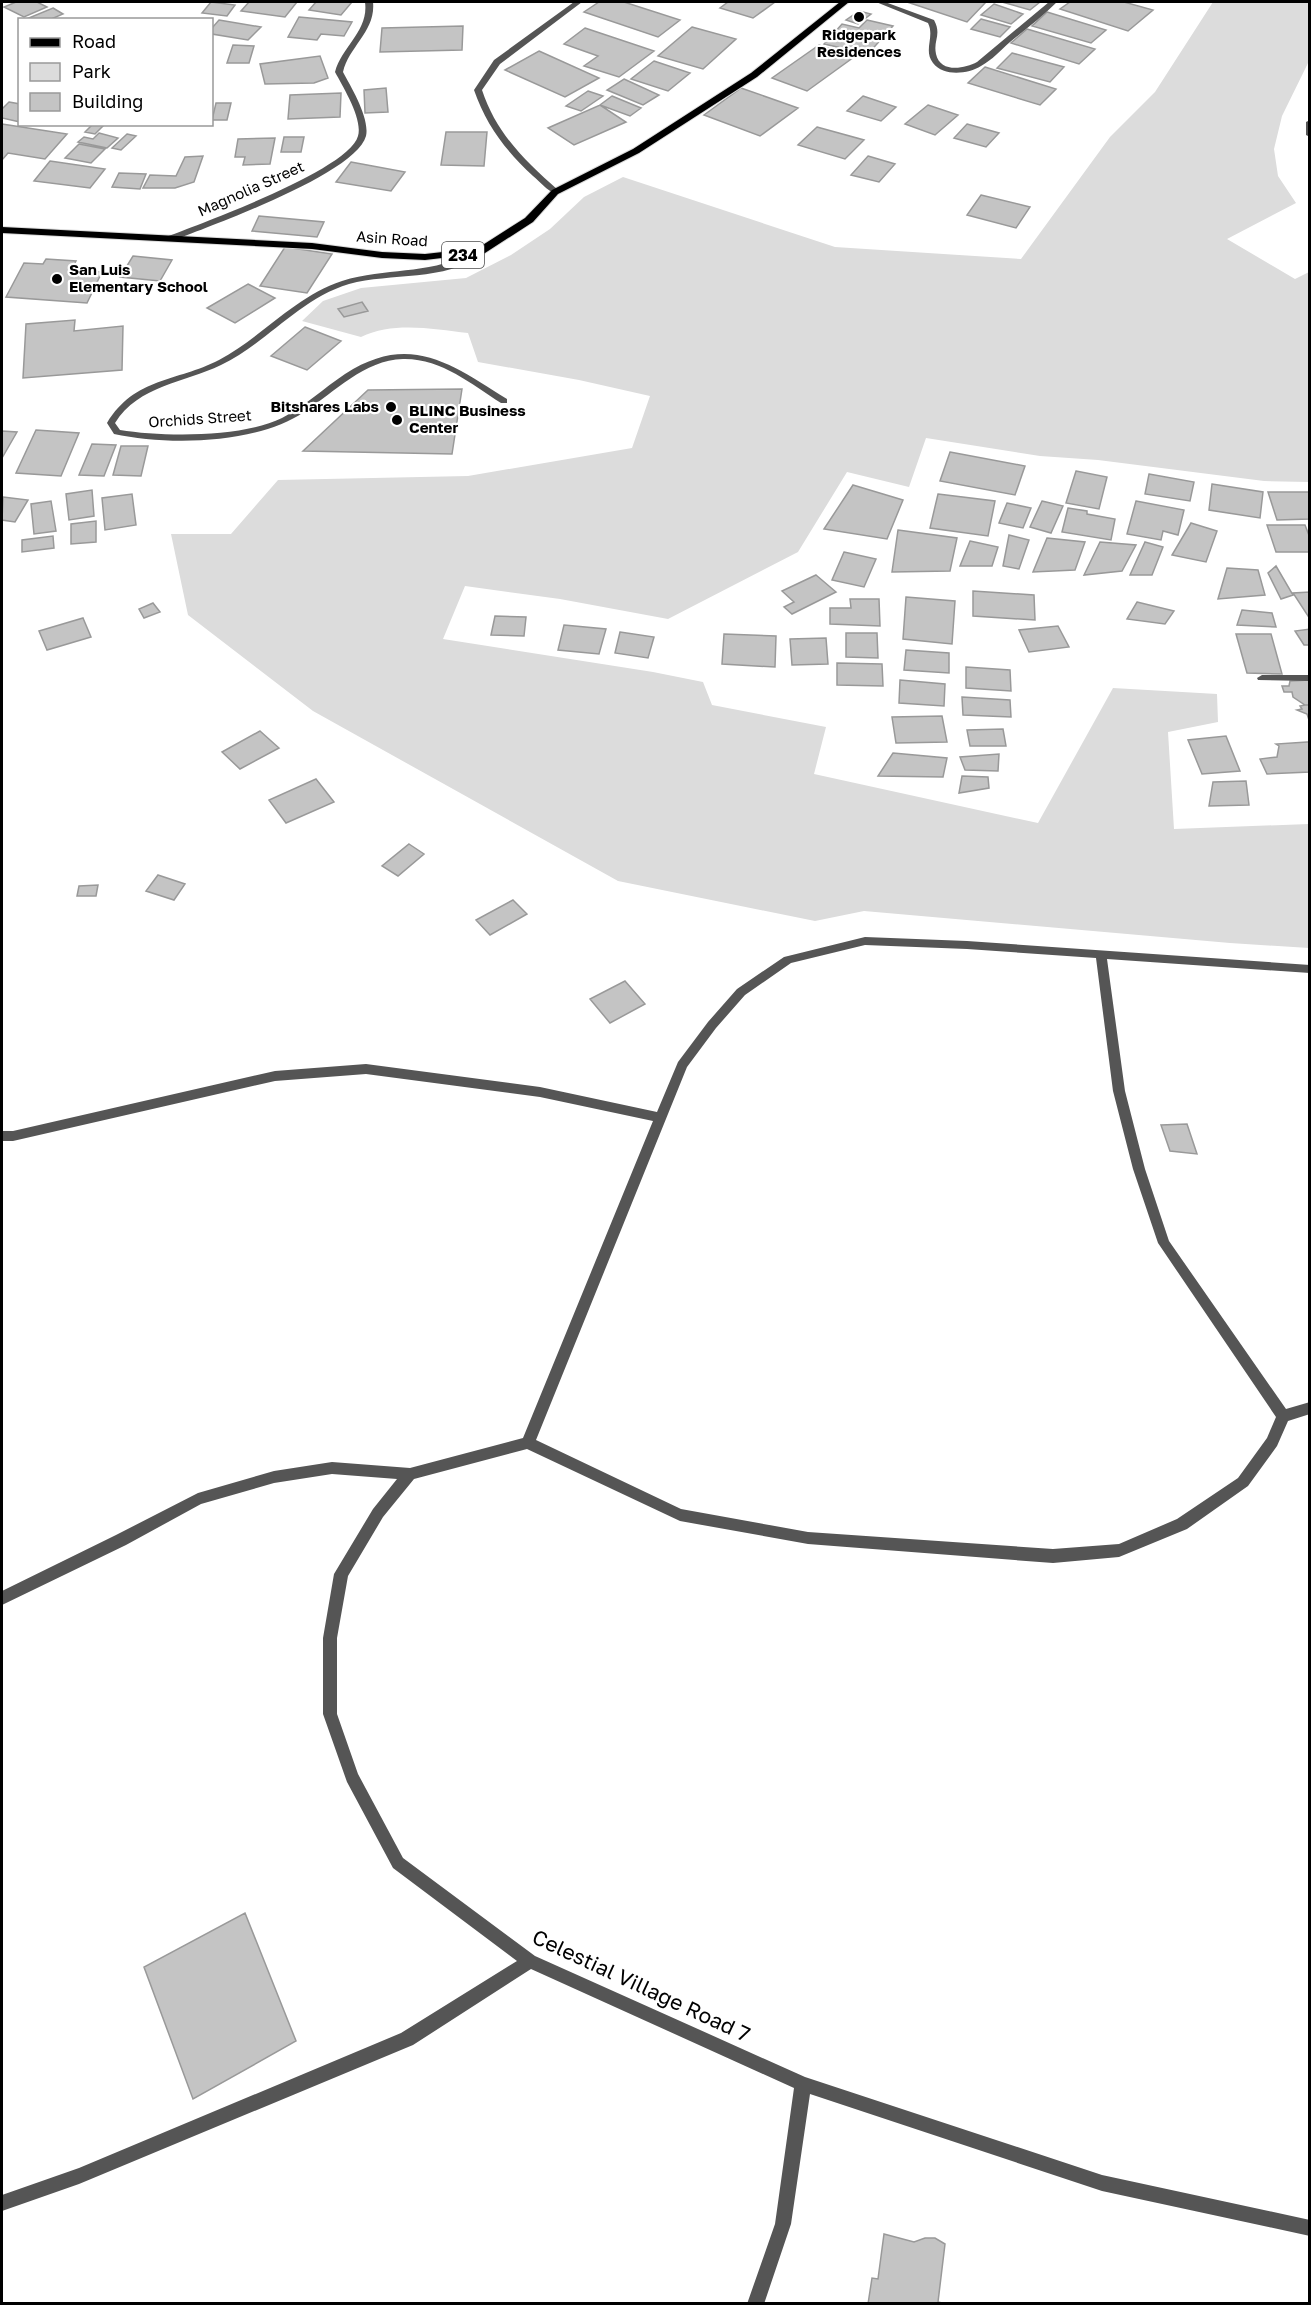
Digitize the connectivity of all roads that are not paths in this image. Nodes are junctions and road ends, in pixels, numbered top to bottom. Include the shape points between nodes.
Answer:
1 (369, 2) edge
2 (578, 2) edge
3 (845, 2) edge
4 (880, 2) edge
5 (1053, 2) edge
6 (1310, 122) edge
7 (1310, 135) edge
8 (555, 192) junction
9 (2, 230) edge
10 (169, 239) junction
11 (481, 252) junction
12 (504, 401) dead end
13 (1262, 678) dead end
14 (1310, 678) edge
15 (1101, 956) junction
16 (1310, 969) edge
17 (660, 1117) junction
18 (2, 1136) edge
19 (1310, 1408) edge
20 (1283, 1416) junction
21 (528, 1443) junction
22 (410, 1474) junction
23 (2, 1598) edge
24 (530, 1961) junction
25 (802, 2084) junction
26 (2, 2203) edge
27 (1310, 2228) edge
28 (754, 2304) edge

1 - 10 street, Magnolia Street via 368,23 343,57 339,72 361,121 362,137 354,151 295,187
2 - 8 street via 497,62 478,90 481,104 512,152
3 - 8 main road, Asin Road / 234 via 754,75 636,152
4 - 5 street via 931,22 935,30 933,59 941,67 954,70 969,70 980,64
6 - 7 street
8 - 11 main road, Asin Road / 234 via 529,220
9 - 10 main road, Asin Road / 234
10 - 11 main road, Asin Road / 234 via 312,246 425,257
11 - 12 street, Orchids Street via 455,267 396,273 328,289 219,363 143,392 115,413 111,423 117,432 159,437 269,427 308,407 359,368 399,357 425,358 442,364
13 - 14 street
15 - 16 street
15 - 17 street via 865,941 788,960 741,992 712,1025 682,1065
15 - 20 street via 1119,1091 1164,1243
17 - 18 street via 540,1092 366,1069 275,1076
17 - 21 street
19 - 20 street
20 - 21 street via 1272,1442 1243,1482 1182,1524 1119,1550 1053,1556 808,1538 680,1515
21 - 22 street
22 - 23 street via 332,1468 274,1477 198,1499
22 - 24 street, Celestial Village Road 7 via 378,1513 341,1574 330,1638 330,1714 352,1778 398,1863
24 - 25 street, Celestial Village Road 7
24 - 26 street via 407,2039 79,2176
25 - 27 street, Celestial Village Road 7 via 1102,2183
25 - 28 street via 783,2224

